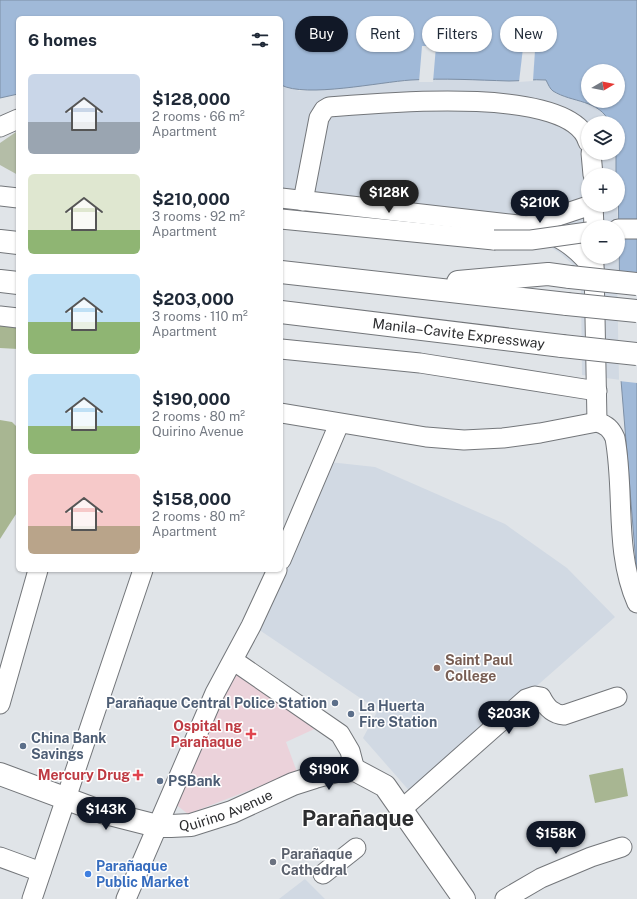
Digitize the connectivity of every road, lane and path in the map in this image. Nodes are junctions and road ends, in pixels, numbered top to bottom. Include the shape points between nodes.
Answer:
1 (16, 120) edge
2 (0, 127) edge
3 (581, 129) edge
4 (0, 196) edge
5 (16, 198) edge
6 (283, 198) edge
7 (303, 201) junction
8 (581, 209) edge
9 (283, 218) edge
10 (528, 226) junction
11 (625, 229) edge
12 (637, 229) edge
13 (581, 233) edge
14 (0, 241) edge
15 (16, 243) edge
16 (581, 252) edge
17 (594, 264) edge
18 (283, 272) edge
19 (0, 281) edge
20 (16, 282) edge
21 (637, 284) edge
22 (407, 286) junction
23 (637, 311) edge
24 (283, 312) edge
25 (0, 316) edge
26 (16, 318) edge
27 (283, 348) edge
28 (637, 354) edge
29 (597, 391) junction
30 (283, 413) edge
31 (597, 422) junction
32 (340, 424) junction
33 (283, 555) edge
34 (37, 572) edge
35 (142, 572) edge
36 (276, 572) edge
37 (637, 604) edge
38 (240, 665) dead end
39 (617, 697) dead end
40 (0, 704) edge
41 (355, 770) junction
42 (0, 774) edge
43 (67, 800) junction
44 (402, 809) junction
45 (157, 826) junction
46 (622, 847) dead end
47 (356, 848) dead end
48 (0, 857) edge
49 (41, 872) junction
50 (323, 874) dead end
51 (32, 899) edge
52 (126, 899) edge
53 (464, 899) edge
54 (506, 899) edge

1 - 2 street
3 - 7 street via 570,120 531,107 507,103 385,103 329,107 319,118
4 - 5 street
6 - 7 street
7 - 10 street
8 - 10 street
9 - 13 street, bridge via 494,240 531,240
10 - 16 street via 549,234
11 - 12 street
14 - 15 main road
17 - 29 street
18 - 22 main road
19 - 20 main road
21 - 22 main road, bridge via 548,274
22 - 23 main road, bridge
24 - 28 main road, Manila–Cavite Expressway, bridge
25 - 26 street
27 - 29 street via 420,363
29 - 31 street
30 - 32 street
31 - 32 street via 540,433 464,440
31 - 37 street via 611,430 615,438 624,557 630,588
32 - 33 street
34 - 40 street
35 - 43 street
36 - 45 street via 251,626 220,682
38 - 41 street via 340,734 350,751
39 - 44 street via 564,715 556,714 540,697 526,699
41 - 44 main road via 384,786
41 - 45 main road, Quirino Avenue via 337,771 293,784 232,812 191,825
42 - 43 main road, Quirino Avenue
43 - 45 main road, Quirino Avenue
43 - 49 street
44 - 53 main road
45 - 52 street
46 - 54 street via 541,878
47 - 50 street
48 - 49 street
49 - 51 street

